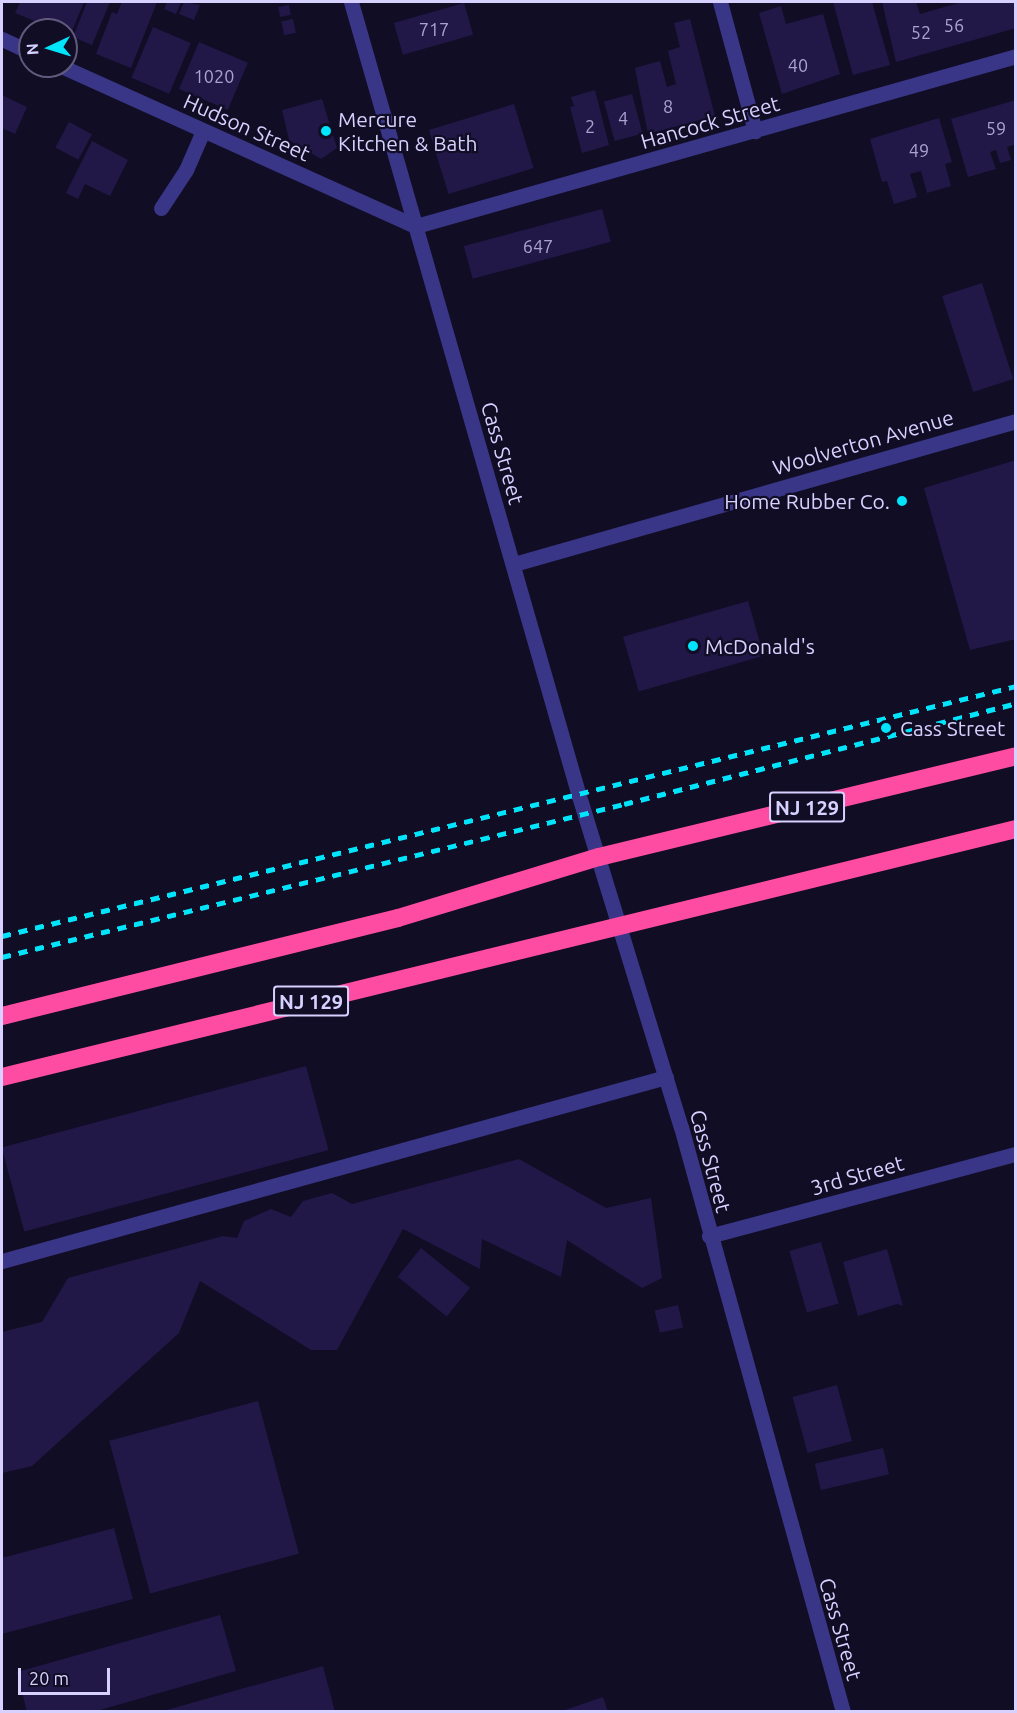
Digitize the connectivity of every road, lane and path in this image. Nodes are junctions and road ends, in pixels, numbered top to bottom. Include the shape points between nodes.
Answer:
1 (351, 2) edge
2 (720, 2) edge
3 (2, 39) edge
4 (18, 46) edge
5 (1016, 57) edge
6 (78, 74) edge
7 (203, 130) junction
8 (755, 131) junction
9 (161, 208) dead end
10 (416, 226) junction
11 (1016, 421) edge
12 (514, 564) junction
13 (1016, 756) edge
14 (1016, 829) edge
15 (599, 857) junction
16 (620, 925) junction
17 (2, 1016) edge
18 (2, 1077) edge
19 (666, 1077) junction
20 (1016, 1154) edge
21 (709, 1236) junction
22 (2, 1261) edge
23 (843, 1712) edge

1 - 10 street, Cass Street
2 - 8 street
3 - 4 street
5 - 8 street, Hancock Street
6 - 7 street, Hudson Street
7 - 9 street via 186,170
7 - 10 street, Hudson Street
8 - 10 street, Hancock Street
10 - 12 street, Cass Street
11 - 12 street, Woolverton Avenue
12 - 15 street, Cass Street
13 - 15 highway, NJ 129
14 - 16 highway, NJ 129
15 - 16 street, Cass Street
15 - 17 highway, NJ 129 via 398,918
16 - 18 highway, NJ 129
16 - 19 street, Cass Street
19 - 21 street, Cass Street
19 - 22 street
20 - 21 street, 3rd Street
21 - 23 street, Cass Street

